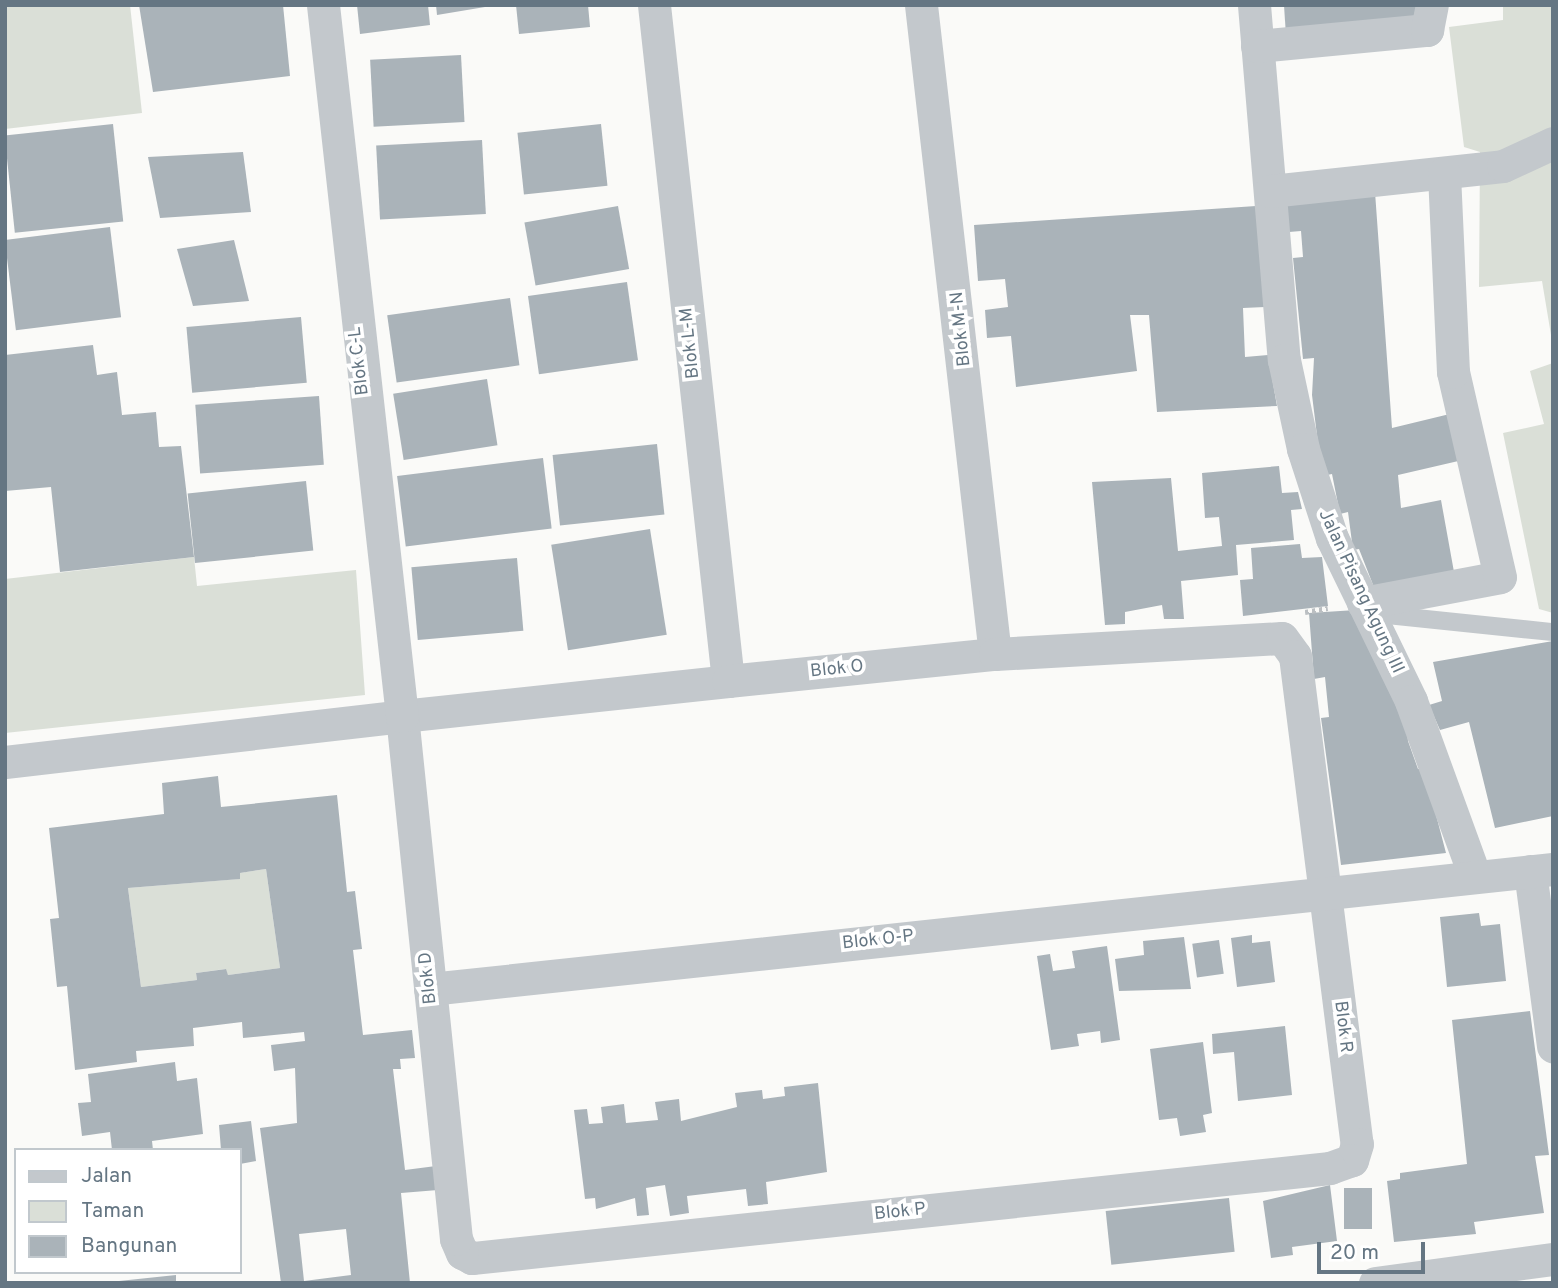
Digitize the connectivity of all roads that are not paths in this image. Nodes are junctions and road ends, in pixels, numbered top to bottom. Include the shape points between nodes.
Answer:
1 (323, 5) edge
2 (654, 5) edge
3 (922, 5) edge
4 (1254, 5) edge
5 (1432, 5) edge
6 (1256, 46) junction
7 (1553, 143) edge
8 (1444, 173) junction
9 (1270, 191) junction
10 (1365, 608) junction
11 (1553, 632) edge
12 (1273, 635) joint
13 (995, 654) junction
14 (728, 681) junction
15 (402, 716) junction
16 (5, 762) edge
17 (1541, 870) edge
18 (1475, 877) junction
19 (1325, 894) junction
20 (430, 989) junction
21 (1553, 1046) edge
22 (1352, 1160) joint
23 (456, 1240) joint
24 (1553, 1259) edge
25 (1375, 1283) edge

1 - 15 street, Blok C-L
2 - 14 street, Blok L-M
3 - 13 street, Blok M-N
4 - 6 street, Jalan Pisang Agung III
5 - 6 street via 1427,30
6 - 9 street, Jalan Pisang Agung III
7 - 8 street via 1503,166
8 - 9 street
8 - 10 street via 1453,372 1500,577
9 - 10 street, Jalan Pisang Agung III via 1293,406 1320,506
10 - 11 lane
10 - 18 street, Jalan Pisang Agung III via 1416,713
12 - 13 street, Blok O
12 - 19 street, Blok R via 1290,644 1295,656
13 - 14 street, Blok O
14 - 15 street, Blok O
15 - 16 street, Blok O
15 - 20 street, Blok D
17 - 18 street, Blok O-P
17 - 21 street
18 - 19 street, Blok O-P
19 - 20 street, Blok O-P
19 - 22 street, Blok R via 1357,1144
20 - 23 street, Blok D
22 - 23 street, Blok P via 1330,1168 472,1258
24 - 25 street

